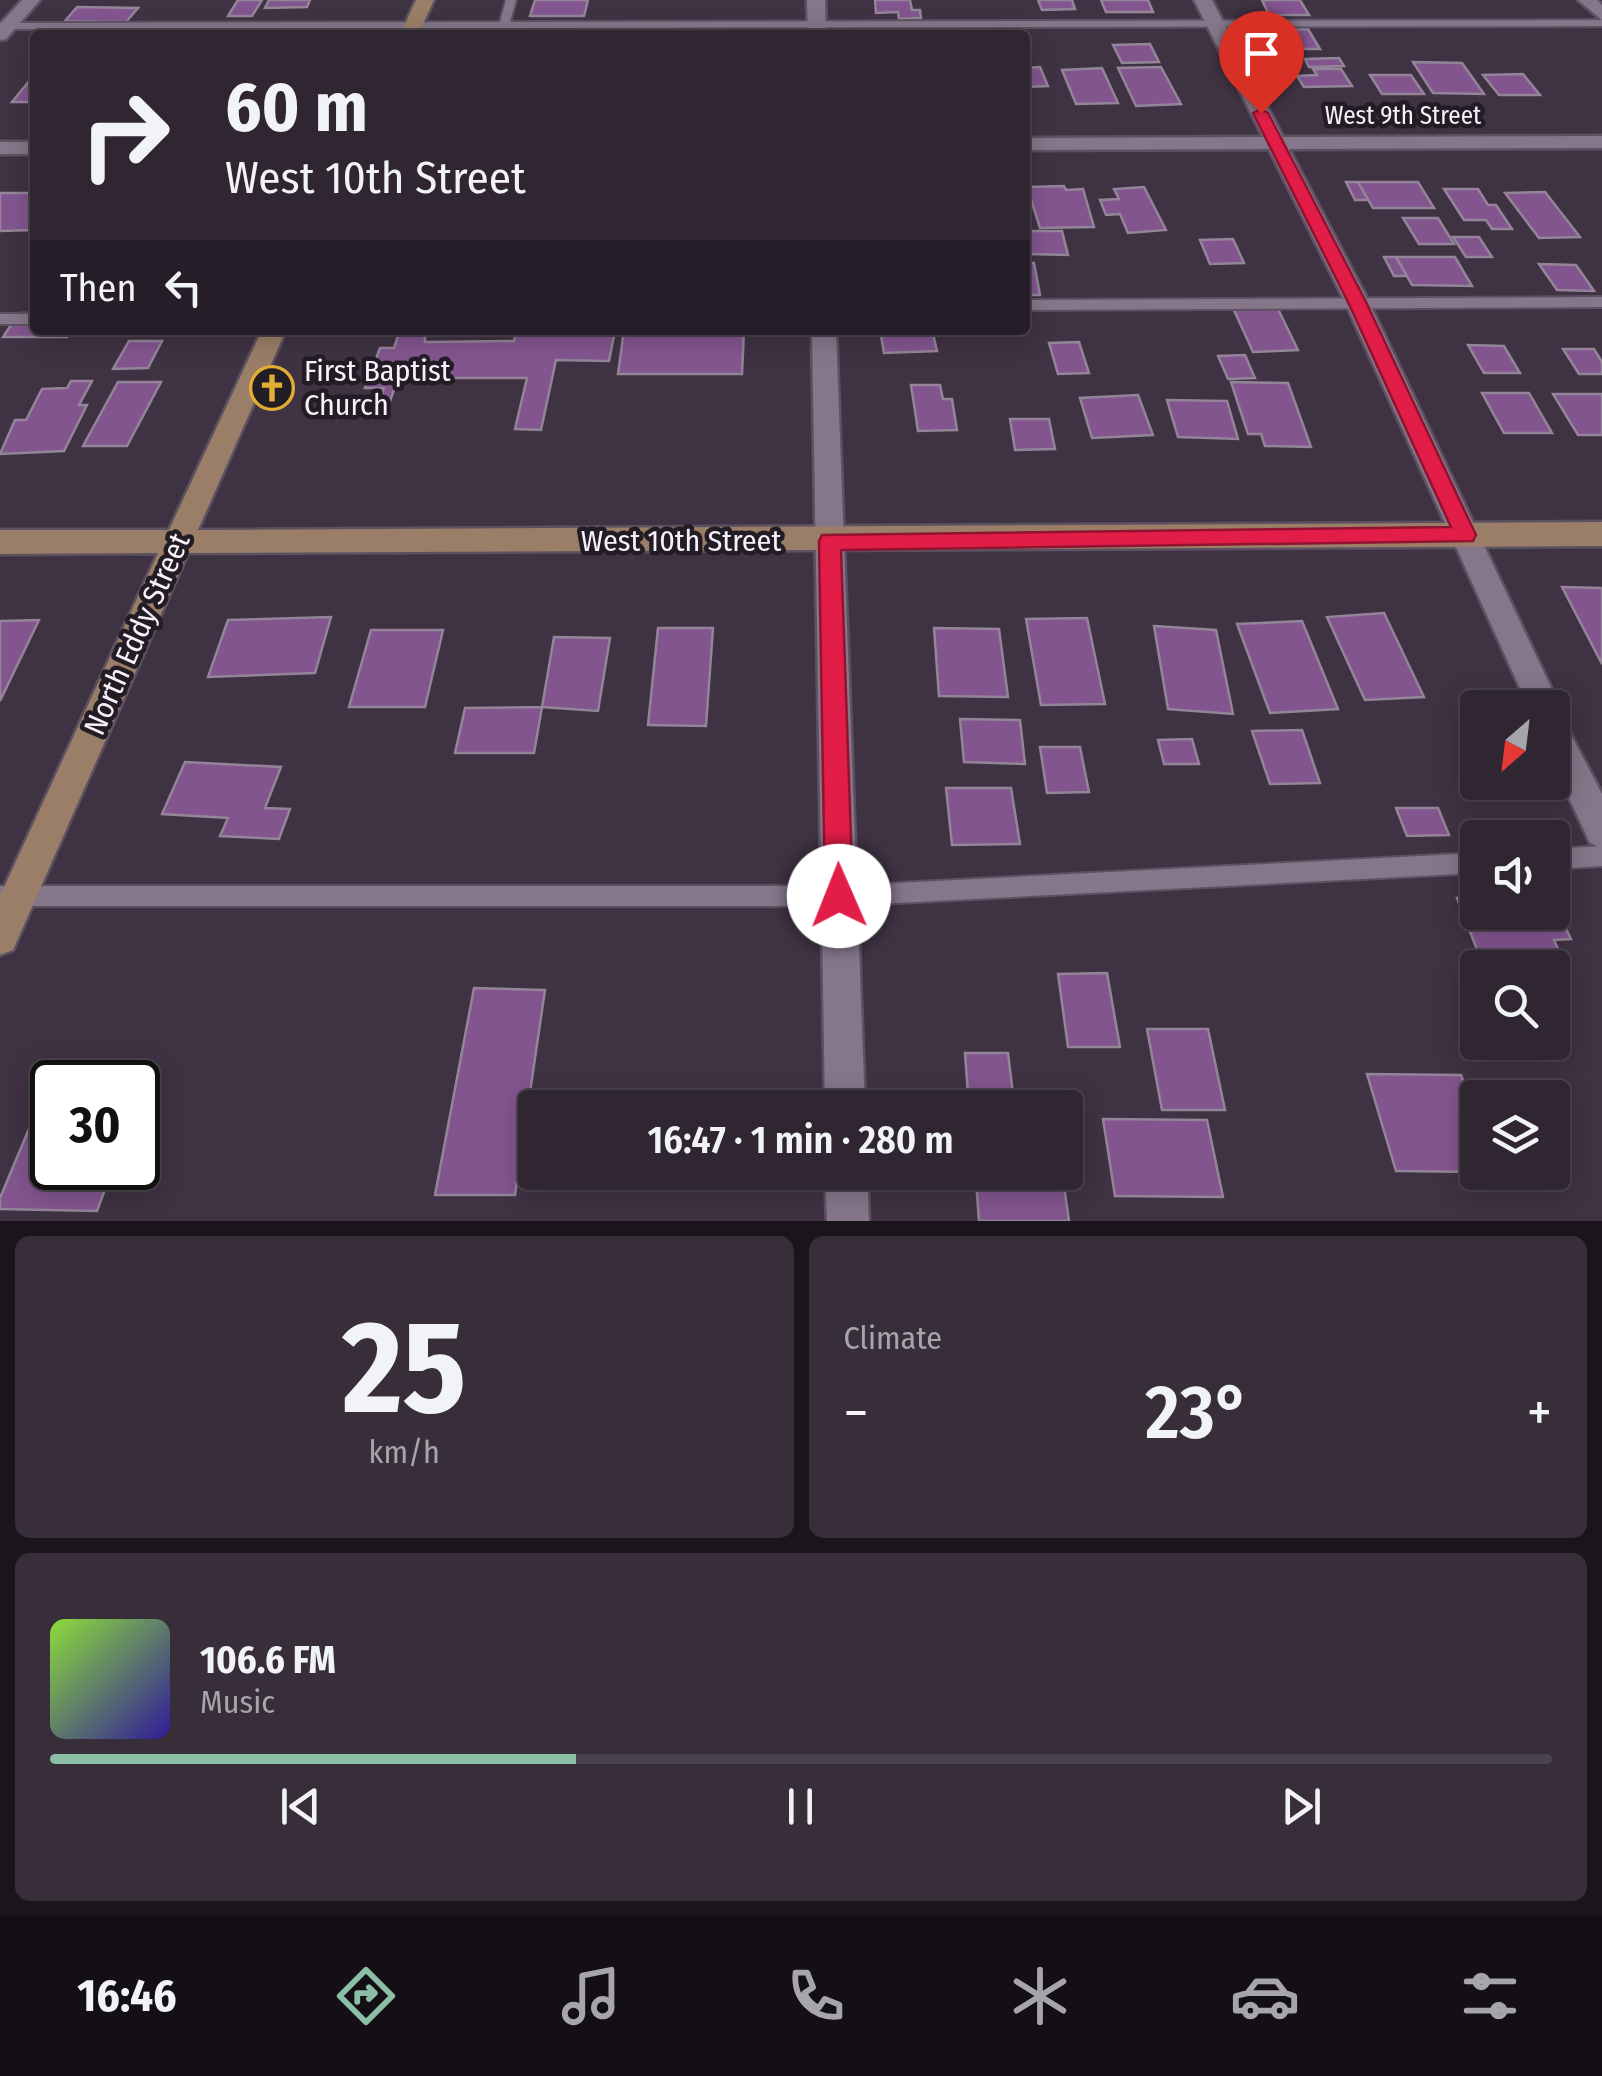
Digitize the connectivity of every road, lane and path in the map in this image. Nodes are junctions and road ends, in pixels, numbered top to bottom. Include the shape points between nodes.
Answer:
1 (31, 0) edge
2 (424, 0) edge
3 (511, 0) edge
4 (816, 0) edge
5 (1203, 0) edge
6 (1587, 0) edge
7 (1602, 15) edge
8 (1602, 23) edge
9 (1215, 24) junction
10 (504, 26) junction
11 (3, 29) edge
12 (207, 30) edge
13 (411, 30) edge
14 (430, 30) edge
15 (817, 30) edge
16 (1276, 142) junction
17 (1602, 142) edge
18 (1030, 144) edge
19 (0, 148) edge
20 (30, 148) edge
21 (1357, 302) junction
22 (1602, 302) edge
23 (1030, 304) edge
24 (30, 318) edge
25 (0, 319) edge
26 (272, 335) edge
27 (824, 335) edge
28 (1602, 534) edge
29 (1465, 535) junction
30 (830, 541) junction
31 (0, 542) edge
32 (178, 542) junction
33 (1537, 690) edge
34 (1570, 763) edge
35 (1602, 831) edge
36 (1602, 856) edge
37 (1570, 858) edge
38 (1460, 864) edge
39 (9, 896) edge
40 (839, 896) junction
41 (0, 937) edge
42 (844, 1090) edge
43 (847, 1190) edge
44 (848, 1221) edge

1 - 11 street
2 - 13 street
3 - 10 lane
4 - 15 street
5 - 9 street
6 - 7 street
8 - 9 lane
9 - 15 lane
9 - 16 street
10 - 14 lane
10 - 15 lane
11 - 12 lane
16 - 17 street, West 9th Street
16 - 18 street, West 9th Street
16 - 21 street
19 - 20 street
21 - 22 lane
21 - 23 lane
21 - 29 street
24 - 25 lane
26 - 32 street, North Eddy Street
27 - 30 street
28 - 29 street, West 10th Street
29 - 30 street, West 10th Street
29 - 33 street
30 - 32 street, West 10th Street
30 - 40 street
31 - 32 street, West 10th Street
32 - 39 street, North Eddy Street
34 - 35 street
36 - 37 lane
38 - 40 lane
39 - 40 lane
39 - 41 street, North Eddy Street
40 - 42 street
43 - 44 street

